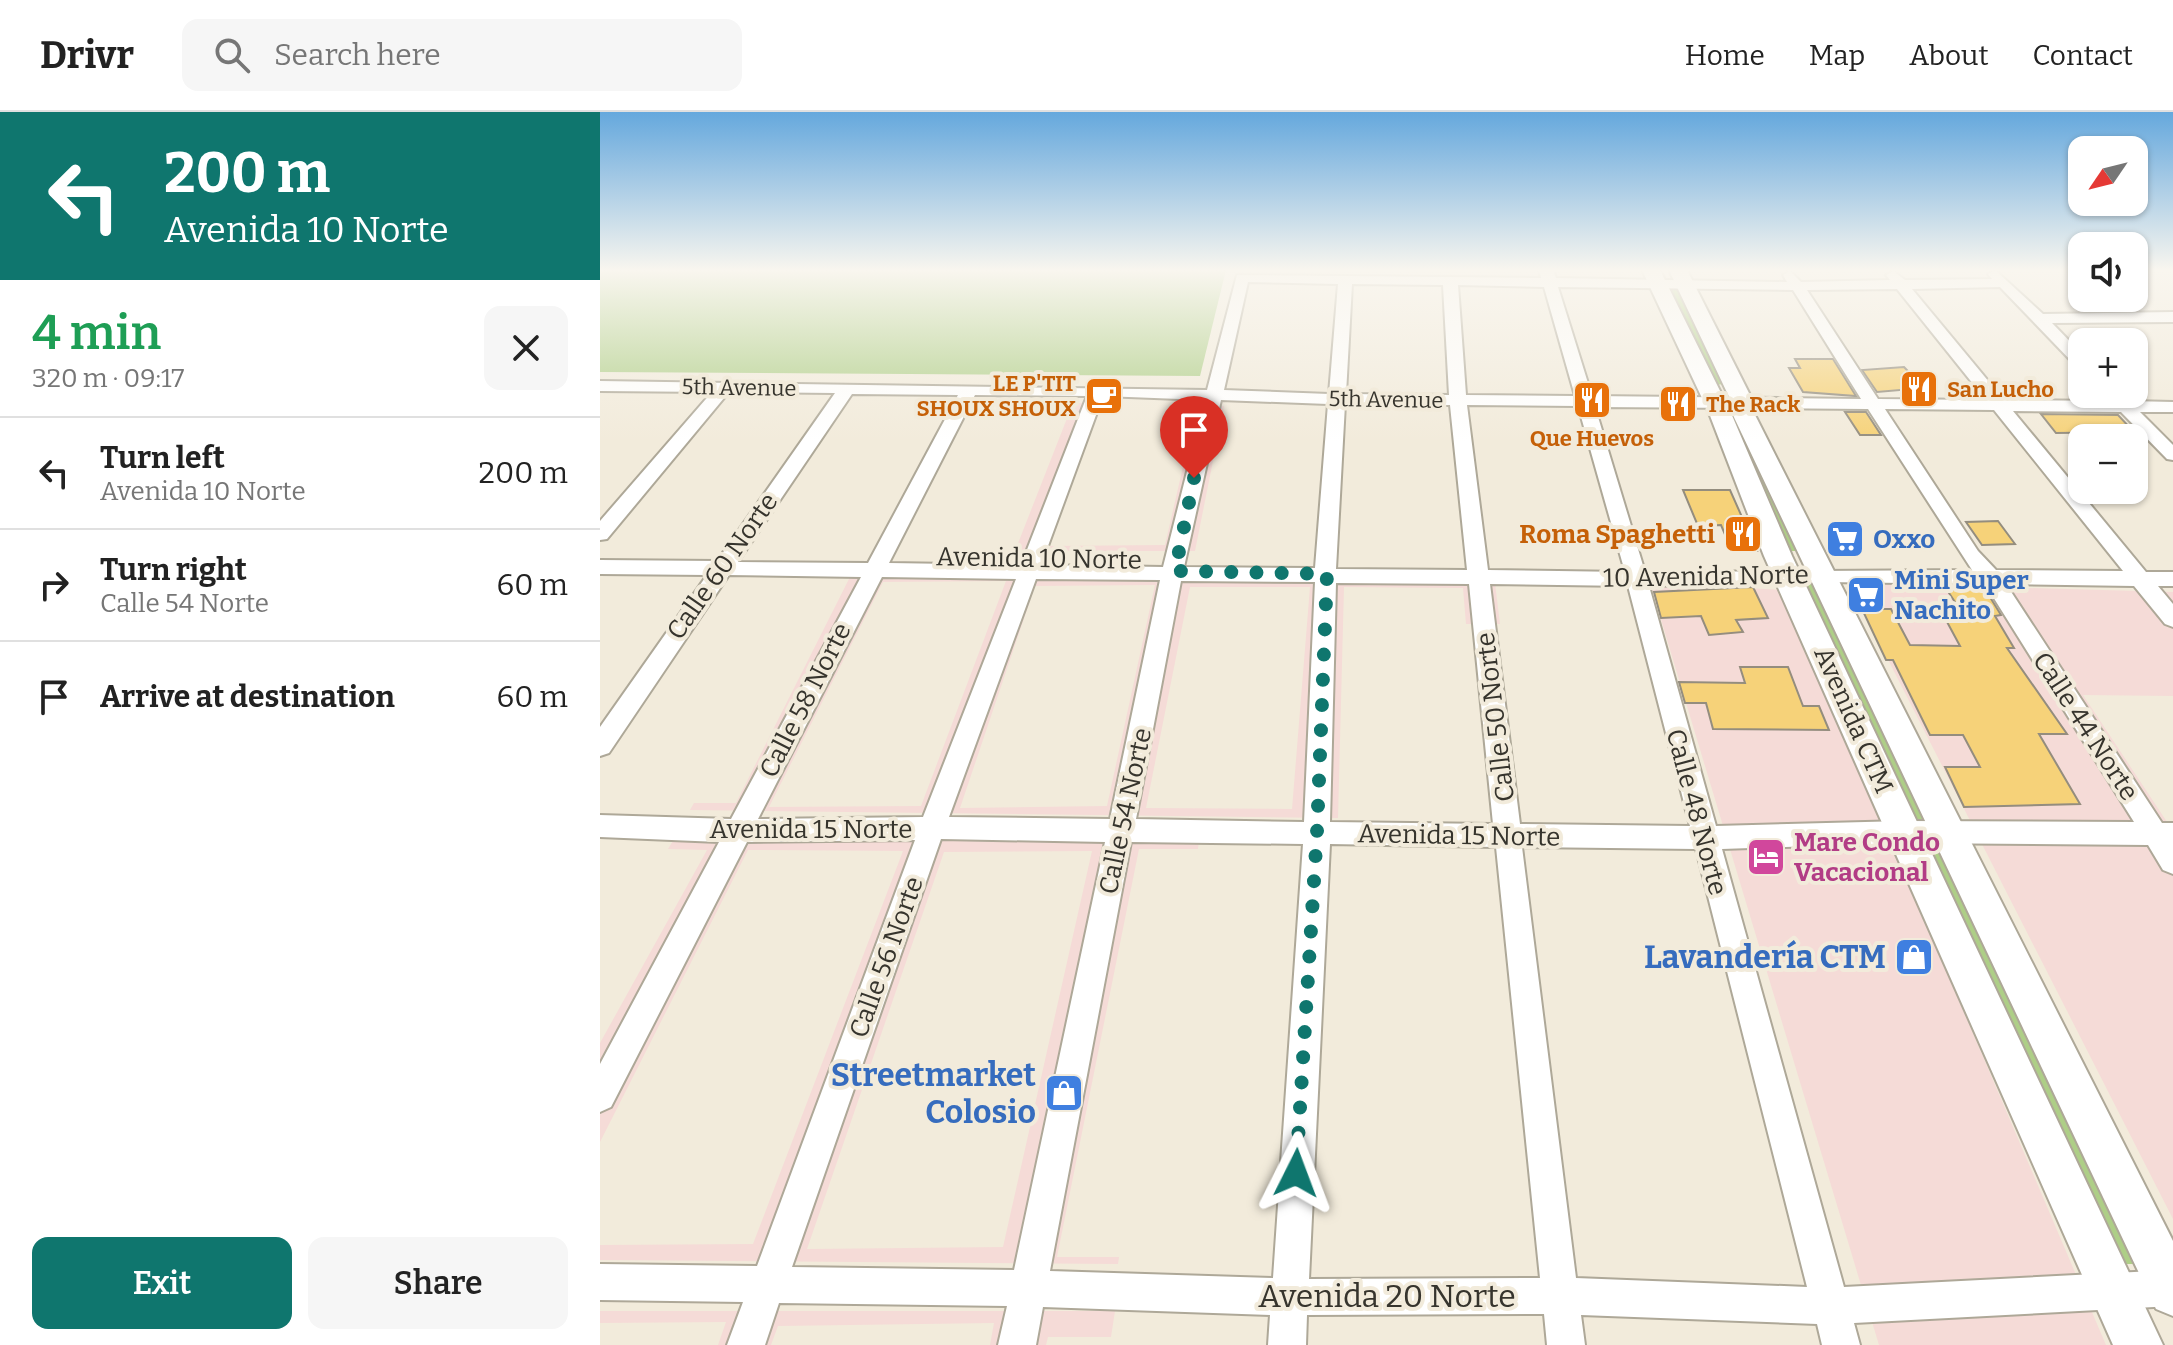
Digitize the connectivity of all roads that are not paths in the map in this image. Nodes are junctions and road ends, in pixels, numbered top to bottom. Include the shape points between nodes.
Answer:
1 (1229, 328) edge
2 (1341, 328) edge
3 (1453, 328) edge
4 (1563, 328) edge
5 (1684, 328) edge
6 (1700, 328) edge
7 (1824, 328) edge
8 (1936, 328) edge
9 (2047, 328) edge
10 (2068, 349) edge
11 (601, 387) edge
12 (725, 387) junction
13 (847, 388) junction
14 (969, 390) junction
15 (1097, 391) junction
16 (1212, 396) junction
17 (1335, 399) junction
18 (1458, 400) junction
19 (1584, 401) junction
20 (2068, 402) edge
21 (1875, 404) junction
22 (1999, 404) junction
23 (2148, 404) edge
24 (1729, 407) junction
25 (2173, 407) edge
26 (2126, 408) edge
27 (2173, 455) edge
28 (600, 534) edge
29 (600, 553) edge
30 (725, 561) junction
31 (876, 563) junction
32 (1029, 564) junction
33 (1175, 566) junction
34 (1326, 566) junction
35 (600, 567) edge
36 (1801, 568) junction
37 (1478, 570) junction
38 (1634, 572) junction
39 (1992, 579) junction
40 (2140, 579) junction
41 (2173, 579) edge
42 (2173, 619) edge
43 (600, 746) edge
44 (600, 826) edge
45 (932, 828) junction
46 (1121, 829) junction
47 (738, 831) junction
48 (1317, 832) junction
49 (1904, 832) junction
50 (1947, 834) junction
51 (2164, 834) edge
52 (1510, 835) junction
53 (1703, 838) junction
54 (2173, 862) edge
55 (600, 1096) edge
56 (600, 1282) edge
57 (768, 1285) junction
58 (1028, 1288) junction
59 (2172, 1289) edge
60 (2114, 1291) junction
61 (1560, 1296) junction
62 (1288, 1297) junction
63 (1830, 1306) junction
64 (746, 1345) edge
65 (1017, 1345) edge
66 (1287, 1345) edge
67 (1566, 1345) edge
68 (1841, 1345) edge
69 (2138, 1345) edge

1 - 16 street, Calle 54 Norte
2 - 17 street
3 - 18 street, Calle 50 Norte
4 - 19 street, Calle 48 Norte
5 - 24 main road, Avenida CTM
6 - 24 main road
7 - 21 street, Calle 44 Norte
8 - 22 street
9 - 10 street
11 - 12 street, 5th Avenue
12 - 13 street, 5th Avenue
12 - 28 street
13 - 14 street, 5th Avenue
13 - 30 street, Calle 60 Norte
14 - 15 street, 5th Avenue
14 - 31 street, Calle 58 Norte
15 - 16 street, 5th Avenue
15 - 32 street, Calle 56 Norte
16 - 17 street, 5th Avenue
16 - 33 street, Calle 54 Norte
17 - 18 street, 5th Avenue
17 - 34 street
18 - 19 street, 5th Avenue
18 - 37 street, Calle 50 Norte
19 - 24 street, 5th Avenue
19 - 38 street, Calle 48 Norte
20 - 22 street, 5th Avenue
21 - 22 street, 5th Avenue
21 - 24 street, 5th Avenue
21 - 39 street, Calle 44 Norte
22 - 40 street
23 - 25 street, 5th Avenue
24 - 36 main road, Avenida CTM
24 - 36 main road
26 - 27 street
29 - 30 street, Avenida 10 Norte
30 - 31 street, Avenida 10 Norte
30 - 35 street, Avenida 10 Norte
30 - 43 street, Calle 60 Norte
31 - 32 street, Avenida 10 Norte
31 - 47 street, Calle 58 Norte
32 - 33 street, Avenida 10 Norte
32 - 45 street, Calle 56 Norte
33 - 34 street, Avenida 10 Norte
33 - 46 street, Calle 54 Norte
34 - 37 street, Avenida 10 Norte
34 - 48 street
36 - 38 street, 10 Avenida Norte
36 - 39 street, 10 Avenida Norte
36 - 49 main road, Avenida CTM
36 - 50 main road, Avenida CTM
37 - 38 street, 10 Avenida Norte
37 - 52 street, Calle 50 Norte
38 - 53 street, Calle 48 Norte
39 - 40 street, 10 Avenida Norte
39 - 51 street, Calle 44 Norte
40 - 41 street, 10 Avenida Norte
40 - 42 street
44 - 47 street, Avenida 15 Norte
45 - 46 street, Avenida 15 Norte
45 - 47 street, Avenida 15 Norte
45 - 57 street, Calle 56 Norte
46 - 48 street, Avenida 15 Norte
46 - 58 street, Calle 54 Norte
47 - 55 street, Calle 58 Norte
48 - 52 street, Avenida 15 Norte
48 - 62 street
49 - 50 street, Avenida 15 Norte
49 - 53 street, Avenida 15 Norte
49 - 60 main road, Avenida CTM
50 - 51 street, Avenida 15 Norte
50 - 59 main road, Avenida CTM
51 - 54 street, Calle 44 Norte
52 - 53 street, Avenida 15 Norte
52 - 61 street, Calle 50 Norte
53 - 63 street, Calle 48 Norte
56 - 57 street, Avenida 20 Norte
57 - 58 street, Avenida 20 Norte
57 - 64 street, Calle 56 Norte
58 - 62 street, Avenida 20 Norte
58 - 65 street, Calle 54 Norte
59 - 60 street, Avenida 20 Norte
60 - 63 street, Avenida 20 Norte
60 - 69 main road, Avenida CTM
61 - 62 street, Avenida 20 Norte
61 - 63 street, Avenida 20 Norte
61 - 67 street, Calle 50 Norte
62 - 66 street
63 - 68 street, Calle 48 Norte

